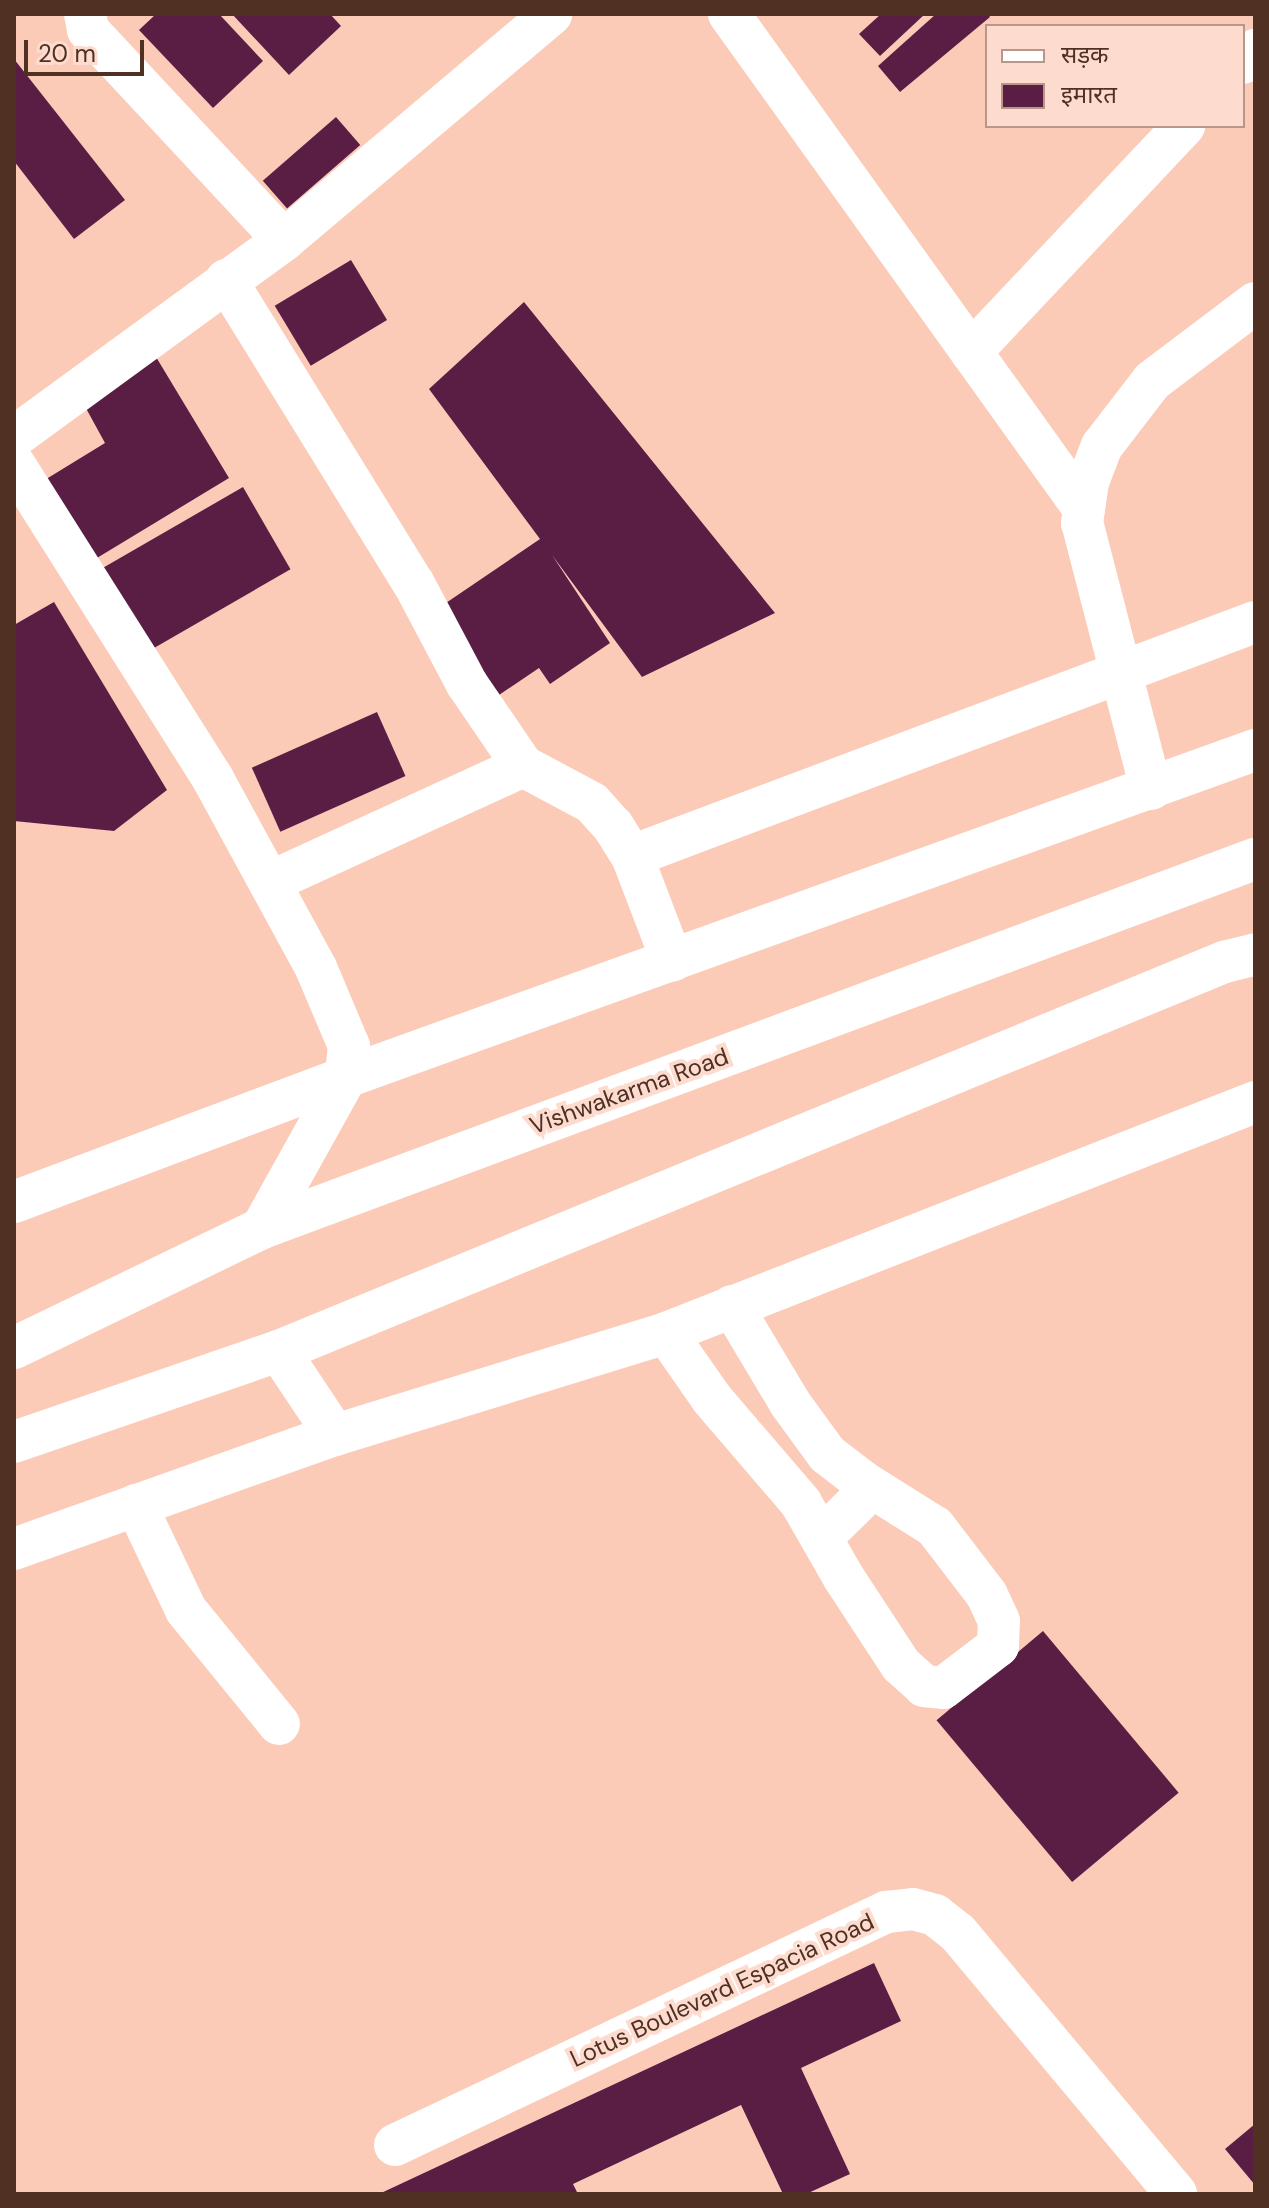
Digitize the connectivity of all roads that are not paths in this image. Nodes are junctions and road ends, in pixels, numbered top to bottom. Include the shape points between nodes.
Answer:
1 (85, 14) edge
2 (551, 14) edge
3 (729, 14) edge
4 (1182, 128) edge
5 (284, 240) junction
6 (226, 280) junction
7 (1255, 303) edge
8 (971, 352) junction
9 (14, 437) edge
10 (14, 464) edge
11 (1084, 509) junction
12 (1255, 622) edge
13 (1118, 673) junction
14 (1255, 750) edge
15 (1143, 762) junction
16 (523, 766) junction
17 (632, 856) junction
18 (1255, 859) edge
19 (270, 882) junction
20 (661, 936) junction
21 (1255, 954) edge
22 (344, 1044) junction
23 (1255, 1102) edge
24 (14, 1202) edge
25 (262, 1228) junction
26 (732, 1306) junction
27 (666, 1333) junction
28 (14, 1348) edge
29 (279, 1351) junction
30 (335, 1435) junction
31 (14, 1442) edge
32 (872, 1488) junction
33 (136, 1505) junction
34 (821, 1538) junction
35 (14, 1549) edge
36 (279, 1724) dead end
37 (395, 2145) dead end
38 (1176, 2194) edge

1 - 5 street via 88,30
2 - 5 street
3 - 8 street
4 - 8 street
5 - 6 street
6 - 9 street
6 - 16 street via 414,584 467,684
7 - 11 street via 1152,381 1102,446
8 - 11 street
10 - 19 street via 213,779
11 - 13 street via 1082,523
12 - 13 street
13 - 15 street
13 - 17 street
14 - 15 street
15 - 20 street
16 - 17 street via 592,803
16 - 19 street
17 - 20 street
18 - 25 street, Vishwakarma Road
19 - 22 street
20 - 22 street
21 - 29 street via 1224,962
22 - 24 street
22 - 25 street
23 - 26 street
25 - 28 street, Vishwakarma Road
26 - 27 street
26 - 32 street via 809,1433
27 - 30 street
27 - 34 street via 712,1399 793,1491
29 - 30 street
29 - 31 street
30 - 33 street
32 - 34 street
32 - 34 street via 935,1527 987,1595 1000,1634 988,1657 943,1688 924,1686 901,1665
33 - 35 street
33 - 36 street via 186,1610
37 - 38 street, Lotus Boulevard Espacia Road via 886,1912 913,1909 935,1915 958,1933

